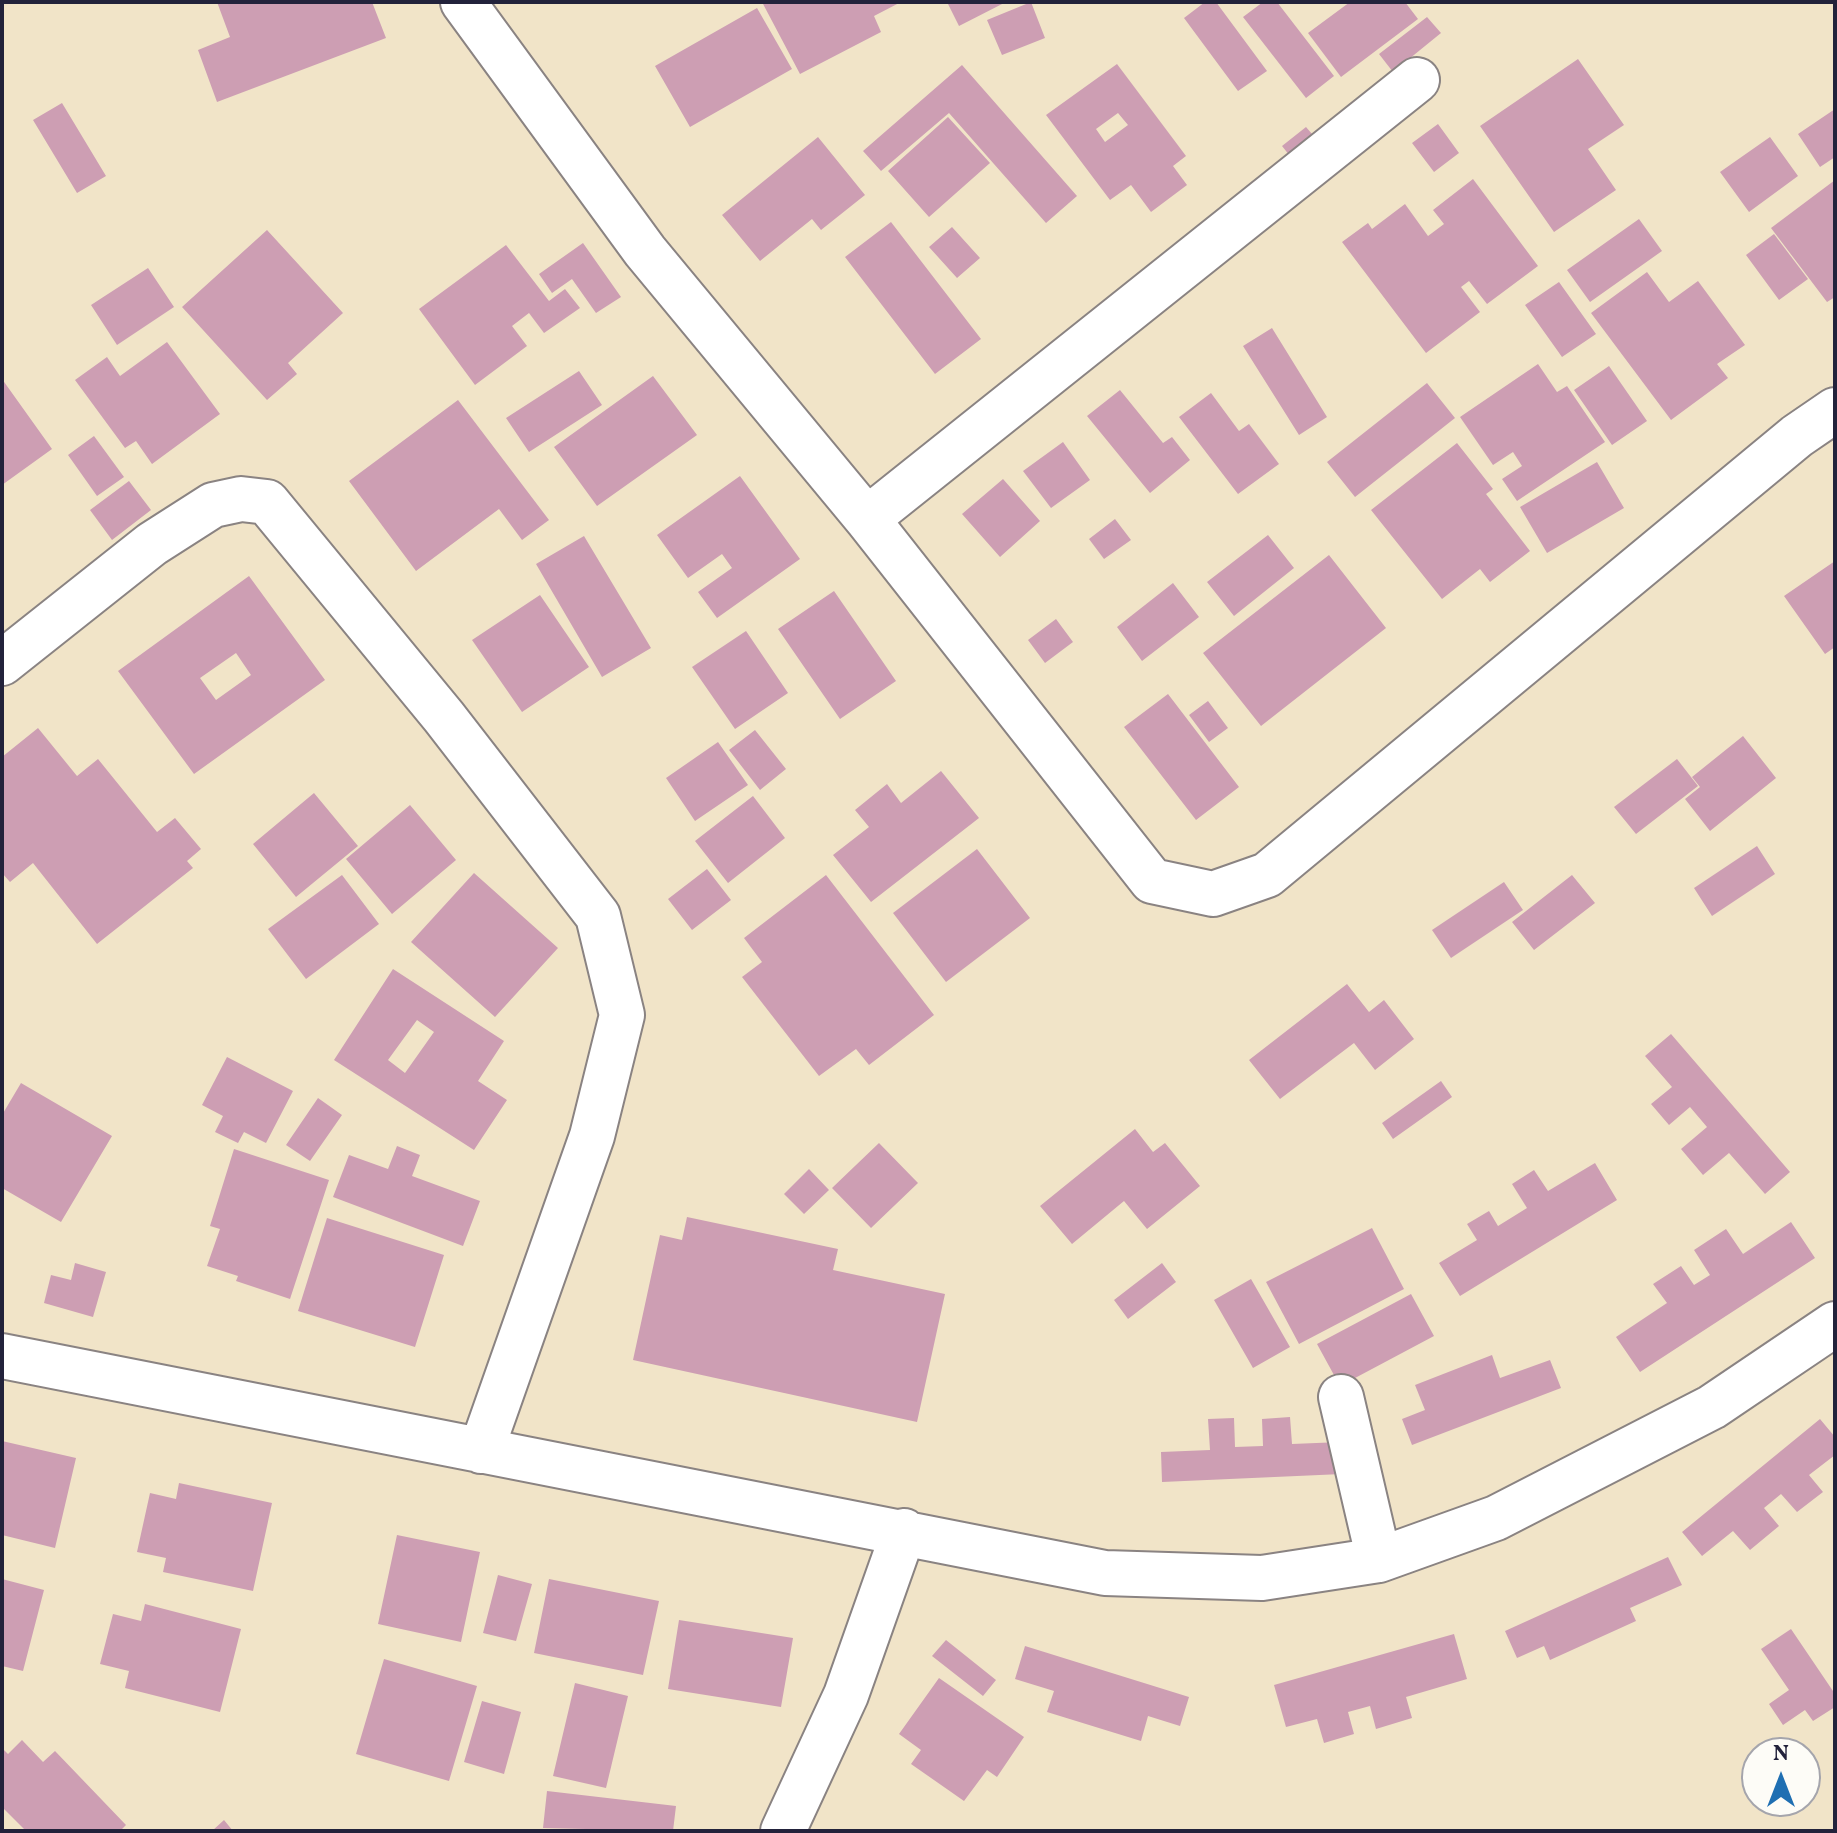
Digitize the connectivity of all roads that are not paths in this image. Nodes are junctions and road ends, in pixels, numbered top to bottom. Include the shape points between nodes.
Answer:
1 (463, 2) edge
2 (1417, 80) dead end
3 (1835, 410) edge
4 (867, 519) junction
5 (2, 663) edge
6 (1835, 1324) edge
7 (2, 1356) edge
8 (1341, 1397) dead end
9 (481, 1451) junction
10 (904, 1531) junction
11 (1379, 1560) junction
12 (783, 1831) edge

1 - 4 street via 645,251
2 - 4 street
3 - 4 street via 1267,875 1213,894 1152,881
5 - 9 street via 152,544 213,505 241,499 267,502 598,916 622,1015 592,1136
6 - 11 street via 1712,1407 1645,1442 1496,1518
7 - 9 street
8 - 11 street
9 - 10 street
10 - 11 street via 1105,1573 1262,1578
10 - 12 street via 846,1695

